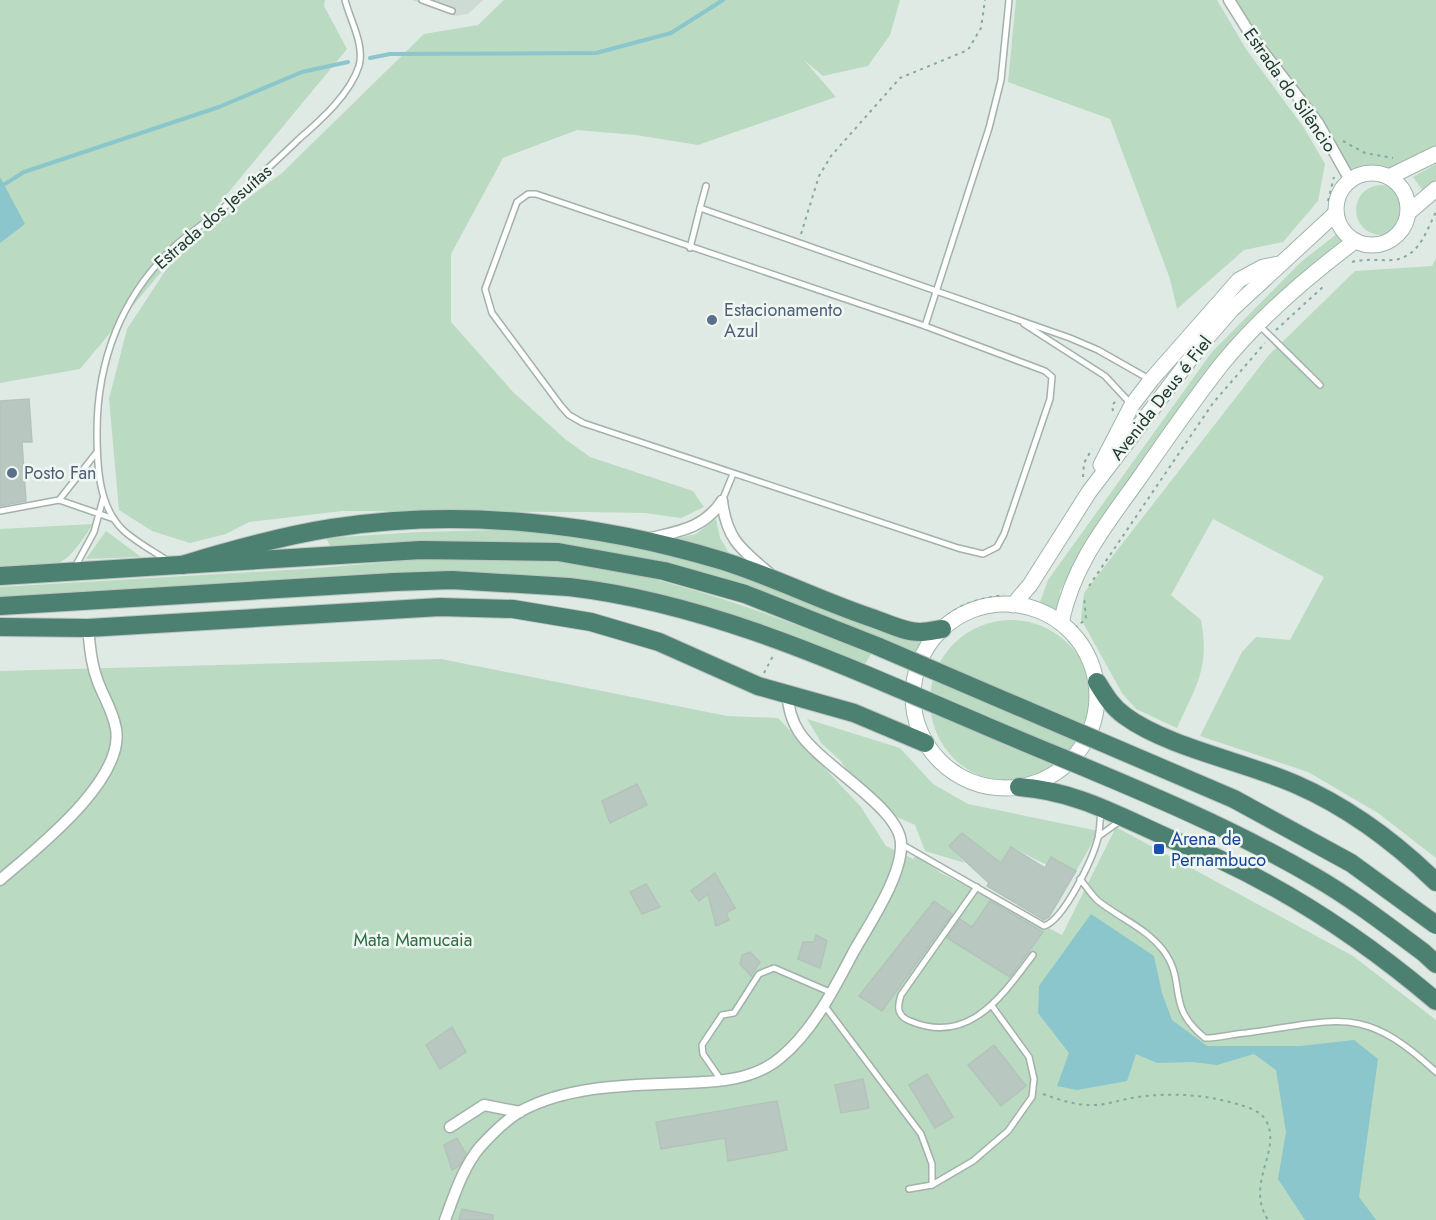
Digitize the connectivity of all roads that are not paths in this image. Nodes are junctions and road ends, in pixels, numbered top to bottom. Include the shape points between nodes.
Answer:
1 (345, 0) edge
2 (422, 0) edge
3 (1009, 0) edge
4 (1229, 0) edge
5 (452, 11) dead end
6 (1436, 154) edge
7 (1389, 177) junction
8 (1350, 180) junction
9 (706, 186) dead end
10 (1436, 189) edge
11 (700, 208) junction
12 (1331, 210) junction
13 (1409, 212) junction
14 (1355, 241) junction
15 (690, 248) junction
16 (1280, 264) junction
17 (937, 290) junction
18 (1017, 320) junction
19 (1259, 324) junction
20 (925, 326) junction
21 (1151, 380) junction
22 (1320, 385) dead end
23 (1128, 399) junction
24 (97, 452) junction
25 (733, 474) junction
26 (1086, 489) junction
27 (104, 497) junction
28 (59, 500) junction
29 (722, 501) junction
30 (0, 511) edge
31 (100, 515) junction
32 (114, 519) junction
33 (641, 540) junction
34 (178, 565) junction
35 (71, 573) junction
36 (0, 576) edge
37 (777, 579) junction
38 (1011, 599) junction
39 (0, 606) edge
40 (942, 623) junction
41 (0, 627) edge
42 (1066, 627) junction
43 (88, 628) junction
44 (1097, 681) junction
45 (787, 694) junction
46 (925, 743) junction
47 (1019, 788) junction
48 (1101, 807) junction
49 (1124, 818) junction
50 (1099, 836) junction
51 (901, 844) junction
52 (1080, 879) junction
53 (0, 880) edge
54 (1436, 882) edge
55 (977, 887) junction
56 (1436, 925) edge
57 (1033, 955) dead end
58 (1429, 958) edge
59 (832, 993) junction
60 (1436, 1001) edge
61 (824, 1005) junction
62 (992, 1006) junction
63 (1436, 1072) edge
64 (722, 1081) junction
65 (520, 1112) junction
66 (450, 1126) dead end
67 (932, 1185) junction
68 (909, 1189) dead end
69 (445, 1220) edge

1 - 24 lane, Estrada dos Jesuítas via 359,51 359,65 347,88 316,124 176,246 130,300 108,349 97,410
2 - 5 lane
3 - 17 lane via 1001,80
4 - 8 street, Estrada do Silêncio via 1254,40 1318,123
6 - 7 main road
7 - 8 main road via 1372,172
7 - 13 main road via 1404,191
8 - 12 main road
9 - 11 lane
10 - 13 main road
11 - 15 lane
11 - 17 lane
12 - 14 main road via 1345,234
12 - 16 main road, Avenida Deus é Fiel
13 - 14 main road via 1399,234 1389,241 1378,245
14 - 19 main road, Avenida Deus é Fiel
15 - 20 lane
15 - 25 lane via 528,194 517,202 485,289 486,299 492,313 569,416 627,440
16 - 21 main road via 1263,267 1239,280
16 - 26 main road, Avenida Deus é Fiel via 1231,310
17 - 18 lane
17 - 20 lane
18 - 21 lane via 1098,350
18 - 23 lane via 1086,362
19 - 22 lane
19 - 42 main road, Avenida Deus é Fiel via 1188,409 1088,550 1071,583
20 - 25 lane via 1045,370 1052,377 1050,399 1004,534 991,552 958,548
21 - 23 main road
23 - 26 main road
24 - 27 lane, Estrada dos Jesuítas
24 - 28 lane
25 - 29 lane
26 - 38 main road, Avenida Deus é Fiel via 1030,585
27 - 31 lane
27 - 32 lane, Estrada dos Jesuítas
28 - 30 lane
28 - 31 lane
29 - 33 street via 709,518 695,526
29 - 37 street via 731,537
31 - 32 lane
31 - 35 lane
32 - 34 lane, Estrada dos Jesuítas via 123,530
33 - 34 highway via 561,525 423,521 333,528 259,542
33 - 37 highway
34 - 35 highway
34 - 56 highway, bridge via 421,550 558,552 664,571 725,588 877,646 1234,799 1351,863
35 - 36 highway
37 - 40 highway via 898,627 920,632
38 - 40 main road
38 - 42 main road
39 - 58 highway, bridge via 453,580 569,587 644,598 780,641 1213,824 1315,877
40 - 46 main road via 923,654 914,683 914,714
41 - 43 highway
42 - 44 main road via 1085,649
43 - 45 highway via 440,607 513,609 591,622 659,642 758,686
43 - 53 street via 90,659 117,731 113,762 102,782 42,844
44 - 47 main road via 1096,723 1070,762 1038,784
44 - 54 highway via 1109,702 1143,728 1295,784 1341,807 1384,836
45 - 46 highway via 854,713
45 - 51 street via 793,722 801,735 830,766 888,813
46 - 47 main road via 942,764 965,780 991,787
47 - 48 highway via 1050,790
48 - 49 highway
48 - 50 lane
49 - 50 lane
49 - 60 highway via 1219,858 1313,910 1360,941
50 - 52 lane
51 - 55 lane
51 - 59 street via 898,863 882,899
52 - 55 lane via 1056,919 1044,926
52 - 63 lane via 1097,900 1143,931 1164,951 1174,969 1176,997 1182,1012 1205,1038 1345,1020 1377,1027
55 - 62 lane via 901,995 897,1007 904,1019 938,1030 969,1021
57 - 62 lane
59 - 61 street
59 - 64 lane via 774,968 759,974 734,1013 722,1015 702,1045 703,1054
61 - 64 street via 779,1059 751,1074
61 - 67 lane via 921,1134 932,1164
62 - 67 lane via 1029,1057 1034,1091 1008,1131 973,1161
64 - 65 street via 630,1084 554,1097
65 - 66 street via 484,1105
65 - 69 street via 479,1148 456,1188
67 - 68 lane

